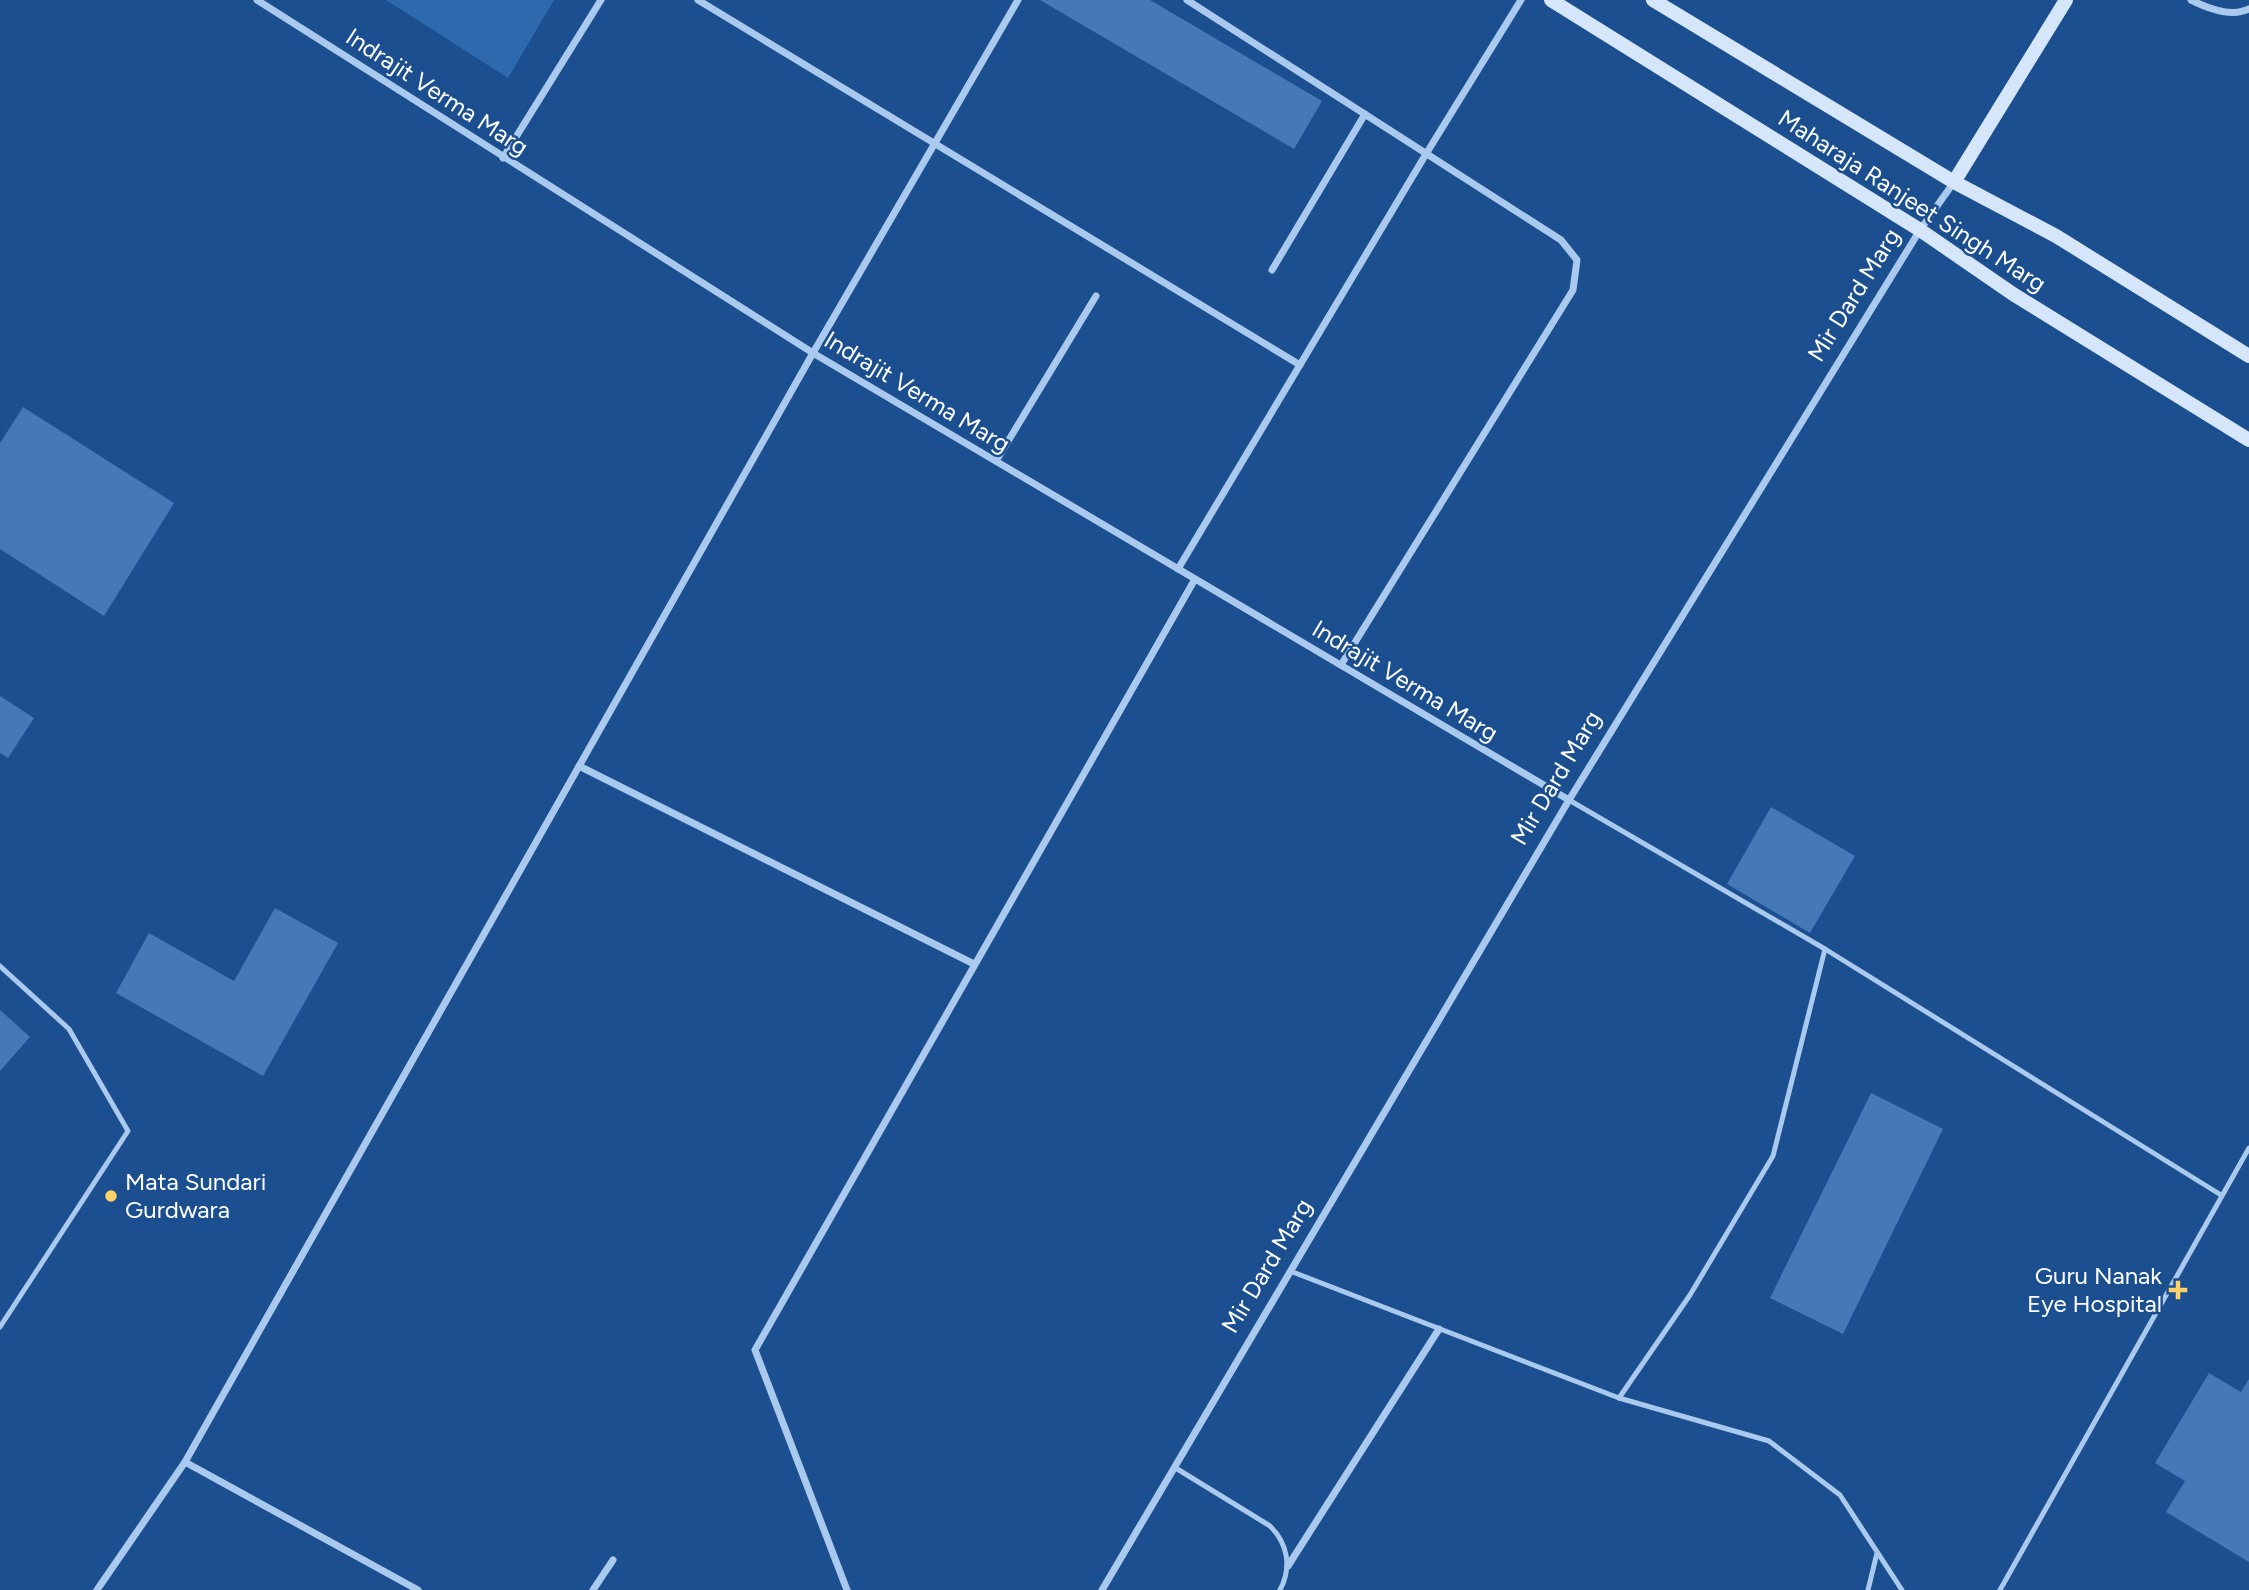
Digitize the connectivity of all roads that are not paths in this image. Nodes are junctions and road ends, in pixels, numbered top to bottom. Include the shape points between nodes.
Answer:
1 (257, 0) edge
2 (601, 0) edge
3 (698, 0) edge
4 (1018, 0) edge
5 (1187, 0) edge
6 (1521, 0) edge
7 (1551, 0) edge
8 (1653, 0) edge
9 (2066, 0) edge
10 (2191, 0) edge
11 (2249, 9) edge
12 (1365, 114) junction
13 (934, 144) junction
14 (1426, 153) junction
15 (503, 158) junction
16 (1954, 182) junction
17 (1920, 230) junction
18 (1272, 270) dead end
19 (1096, 296) dead end
20 (813, 353) junction
21 (2249, 356) edge
22 (1300, 365) junction
23 (2249, 440) edge
24 (996, 461) junction
25 (1178, 569) junction
26 (1195, 579) junction
27 (1341, 665) junction
28 (579, 766) junction
29 (1569, 800) junction
30 (1825, 949) junction
31 (974, 964) junction
32 (0, 966) edge
33 (2249, 1148) edge
34 (2221, 1195) junction
35 (1290, 1271) junction
36 (0, 1327) edge
37 (1439, 1329) junction
38 (1619, 1398) junction
39 (185, 1462) junction
40 (1174, 1467) junction
41 (1877, 1553) junction
42 (613, 1560) dead end
43 (1288, 1566) junction
44 (97, 1590) edge
45 (418, 1590) edge
46 (593, 1590) edge
47 (847, 1590) edge
48 (1102, 1590) edge
49 (1280, 1590) edge
50 (1868, 1590) edge
51 (1902, 1590) edge
52 (2000, 1590) edge

1 - 15 street, Indrajit Verma Marg
2 - 15 street
3 - 13 street
4 - 13 street
5 - 12 street
6 - 14 street
7 - 17 main road, Maharaja Ranjeet Singh Marg
8 - 16 main road, Maharaja Ranjeet Singh Marg
9 - 16 main road, Mir Dard Marg
10 - 11 street via 2207,8 2241,13
12 - 14 street
12 - 18 street
13 - 20 street
13 - 22 street
14 - 22 street
14 - 27 street via 1560,240 1577,260 1573,290
15 - 20 street, Indrajit Verma Marg
16 - 17 street, Mir Dard Marg
16 - 21 main road, Maharaja Ranjeet Singh Marg via 2056,236
17 - 23 main road, Maharaja Ranjeet Singh Marg via 2013,294
17 - 29 street, Mir Dard Marg
19 - 24 street
20 - 24 street, Indrajit Verma Marg
20 - 28 street
22 - 25 street
24 - 25 street, Indrajit Verma Marg
25 - 26 street, Indrajit Verma Marg
26 - 27 street, Indrajit Verma Marg
26 - 31 street
27 - 29 street, Indrajit Verma Marg
28 - 31 street
28 - 39 street
29 - 30 lane
29 - 35 street, Mir Dard Marg
30 - 34 lane
30 - 38 lane via 1773,1156 1690,1294
31 - 47 street via 755,1350
32 - 36 lane via 69,1029 128,1131
33 - 34 lane
34 - 52 lane
35 - 37 lane
35 - 40 street, Mir Dard Marg
37 - 38 lane
37 - 43 street
38 - 41 lane via 1769,1441 1840,1496
39 - 44 street
39 - 45 street
40 - 43 lane via 1270,1526 1286,1547
40 - 48 street, Mir Dard Marg
41 - 50 lane
41 - 51 lane
42 - 46 street
43 - 49 lane

